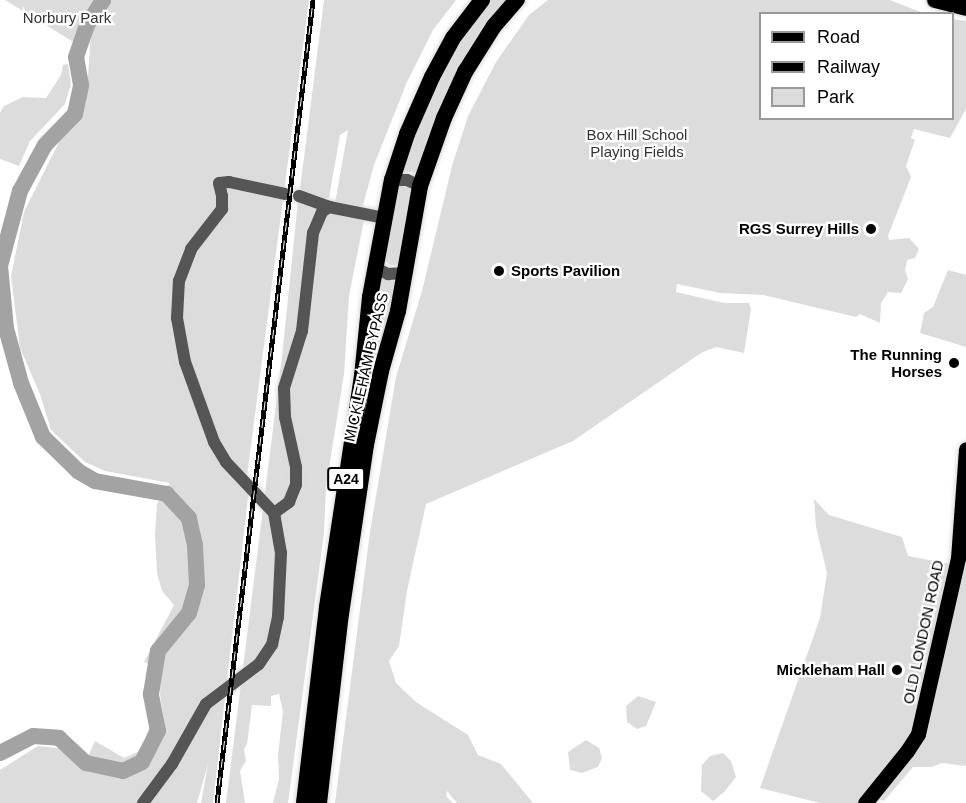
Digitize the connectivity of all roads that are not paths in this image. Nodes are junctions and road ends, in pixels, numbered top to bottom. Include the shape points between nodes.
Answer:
1 (482, 0) edge
2 (517, 0) edge
3 (935, 0) edge
4 (966, 8) edge
5 (392, 180) junction
6 (420, 186) junction
7 (285, 194) dead end
8 (299, 196) dead end
9 (329, 207) junction
10 (384, 218) junction
11 (374, 267) junction
12 (405, 273) junction
13 (966, 449) edge
14 (274, 513) junction
15 (143, 803) edge
16 (304, 803) edge
17 (319, 803) edge
18 (864, 803) edge

1 - 5 highway, MICKLEHAM BYPASS / A24 via 453,38 432,77
2 - 6 highway, MICKLEHAM BYPASS / A24 via 494,26 465,72
3 - 4 highway
5 - 6 street via 407,180
5 - 10 highway, MICKLEHAM BYPASS / A24
6 - 12 highway, MICKLEHAM BYPASS / A24
7 - 14 street via 219,183 222,209 190,249 179,281 177,318 185,362 214,442 226,462
8 - 9 street
9 - 10 street
9 - 14 street via 322,212 313,233 303,331 284,388 296,485 289,502
10 - 11 highway, MICKLEHAM BYPASS / A24
11 - 12 street via 388,274
11 - 16 highway, MICKLEHAM BYPASS / A24
12 - 17 highway, MICKLEHAM BYPASS / A24 via 366,445
13 - 18 main road, OLD LONDON ROAD via 958,558 918,734
14 - 15 street via 281,553 278,617 272,645 259,664 206,704 172,764

